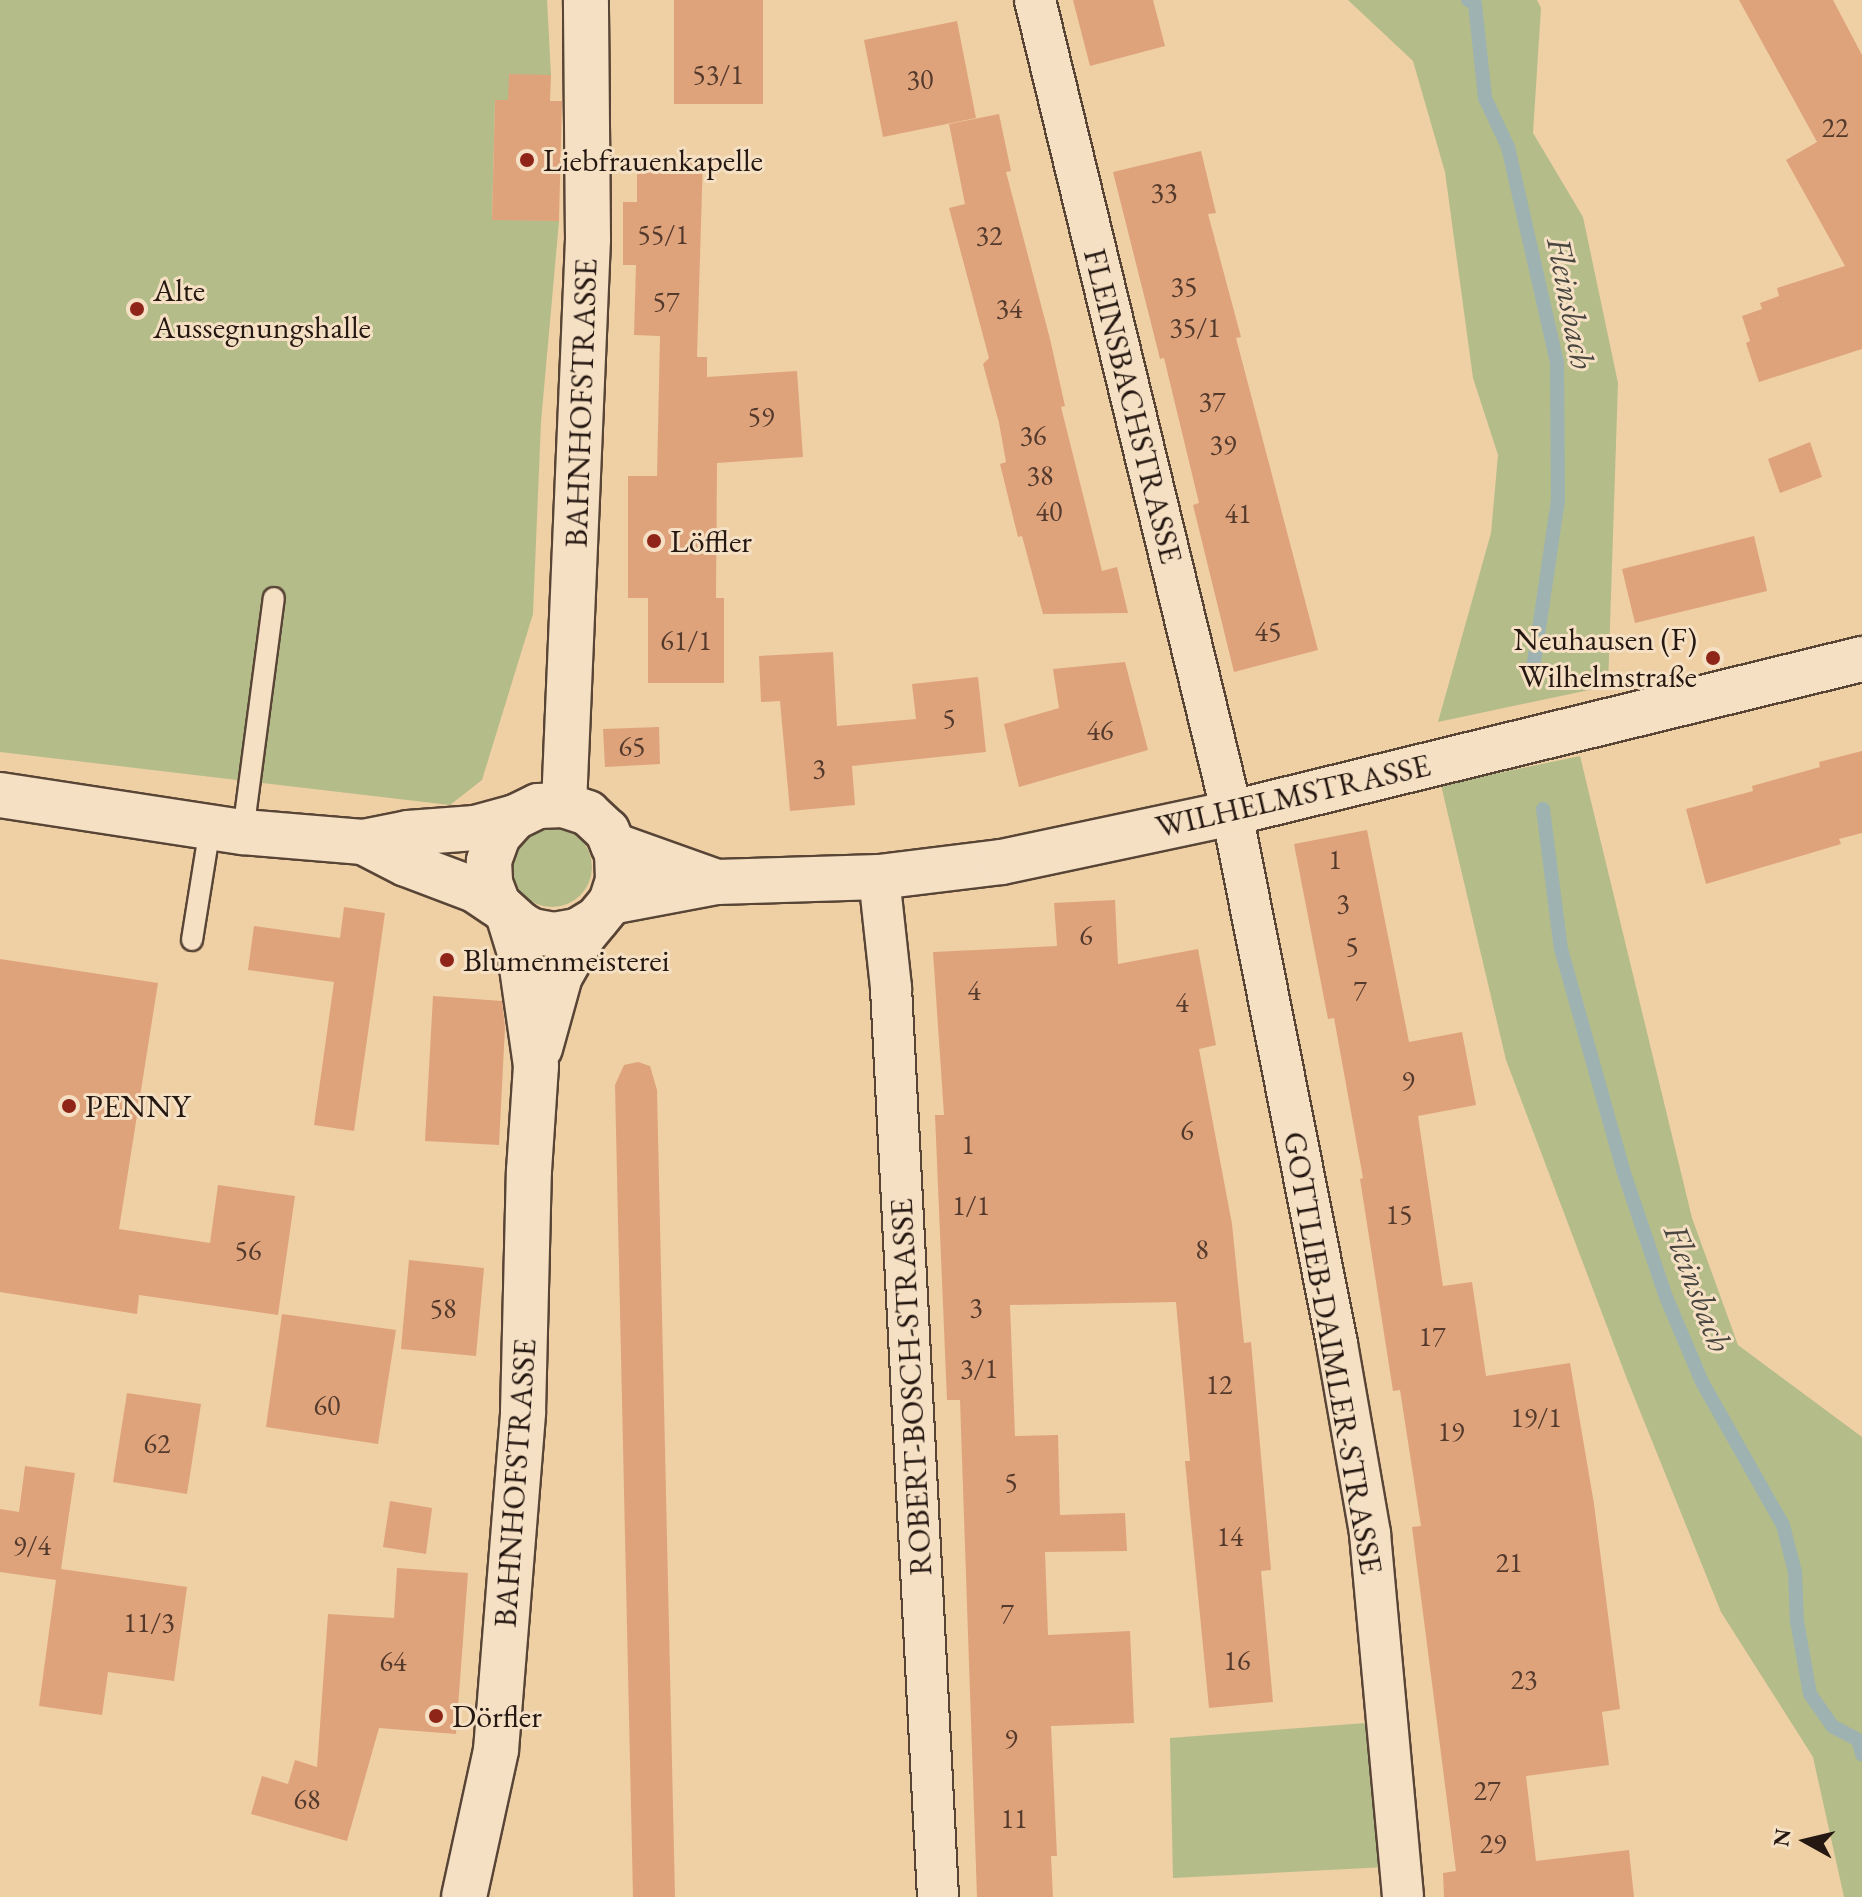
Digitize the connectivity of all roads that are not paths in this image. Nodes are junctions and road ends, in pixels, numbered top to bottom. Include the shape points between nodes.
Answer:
1 (586, 0) edge
2 (1035, 0) edge
3 (274, 598) dead end
4 (1862, 659) edge
5 (0, 795) edge
6 (564, 805) junction
7 (1232, 813) junction
8 (515, 817) junction
9 (226, 830) junction
10 (363, 842) junction
11 (613, 845) junction
12 (879, 877) junction
13 (717, 882) junction
14 (604, 910) junction
15 (506, 912) junction
16 (192, 940) dead end
17 (536, 1066) junction
18 (464, 1897) edge
19 (938, 1897) edge
20 (1403, 1897) edge

1 - 6 street, BAHNHOFSTRASSE via 588,239
2 - 7 street, FLEINSBACHSTRASSE
3 - 9 lane
4 - 7 street, WILHELMSTRASSE
5 - 9 street
6 - 8 street via 538,806
6 - 11 street via 588,813
7 - 12 street, WILHELMSTRASSE via 1002,862
7 - 20 street, GOTTLIEB-DAIMLER-STRASSE via 1370,1534
8 - 10 street via 475,828
8 - 15 street, BAHNHOFSTRASSE via 498,836 489,861 490,883
9 - 10 street
9 - 16 lane
10 - 15 street via 475,890
11 - 13 street, WILHELMSTRASSE
11 - 14 street, BAHNHOFSTRASSE via 618,880
12 - 13 street, WILHELMSTRASSE
12 - 19 street, ROBERT-BOSCH-STRASSE via 891,988
13 - 14 street, WILHELMSTRASSE
14 - 15 street via 577,931 554,935 532,931
14 - 17 street, BAHNHOFSTRASSE via 560,976
15 - 17 street, BAHNHOFSTRASSE via 520,953
17 - 18 street, BAHNHOFSTRASSE via 522,1427 496,1750

